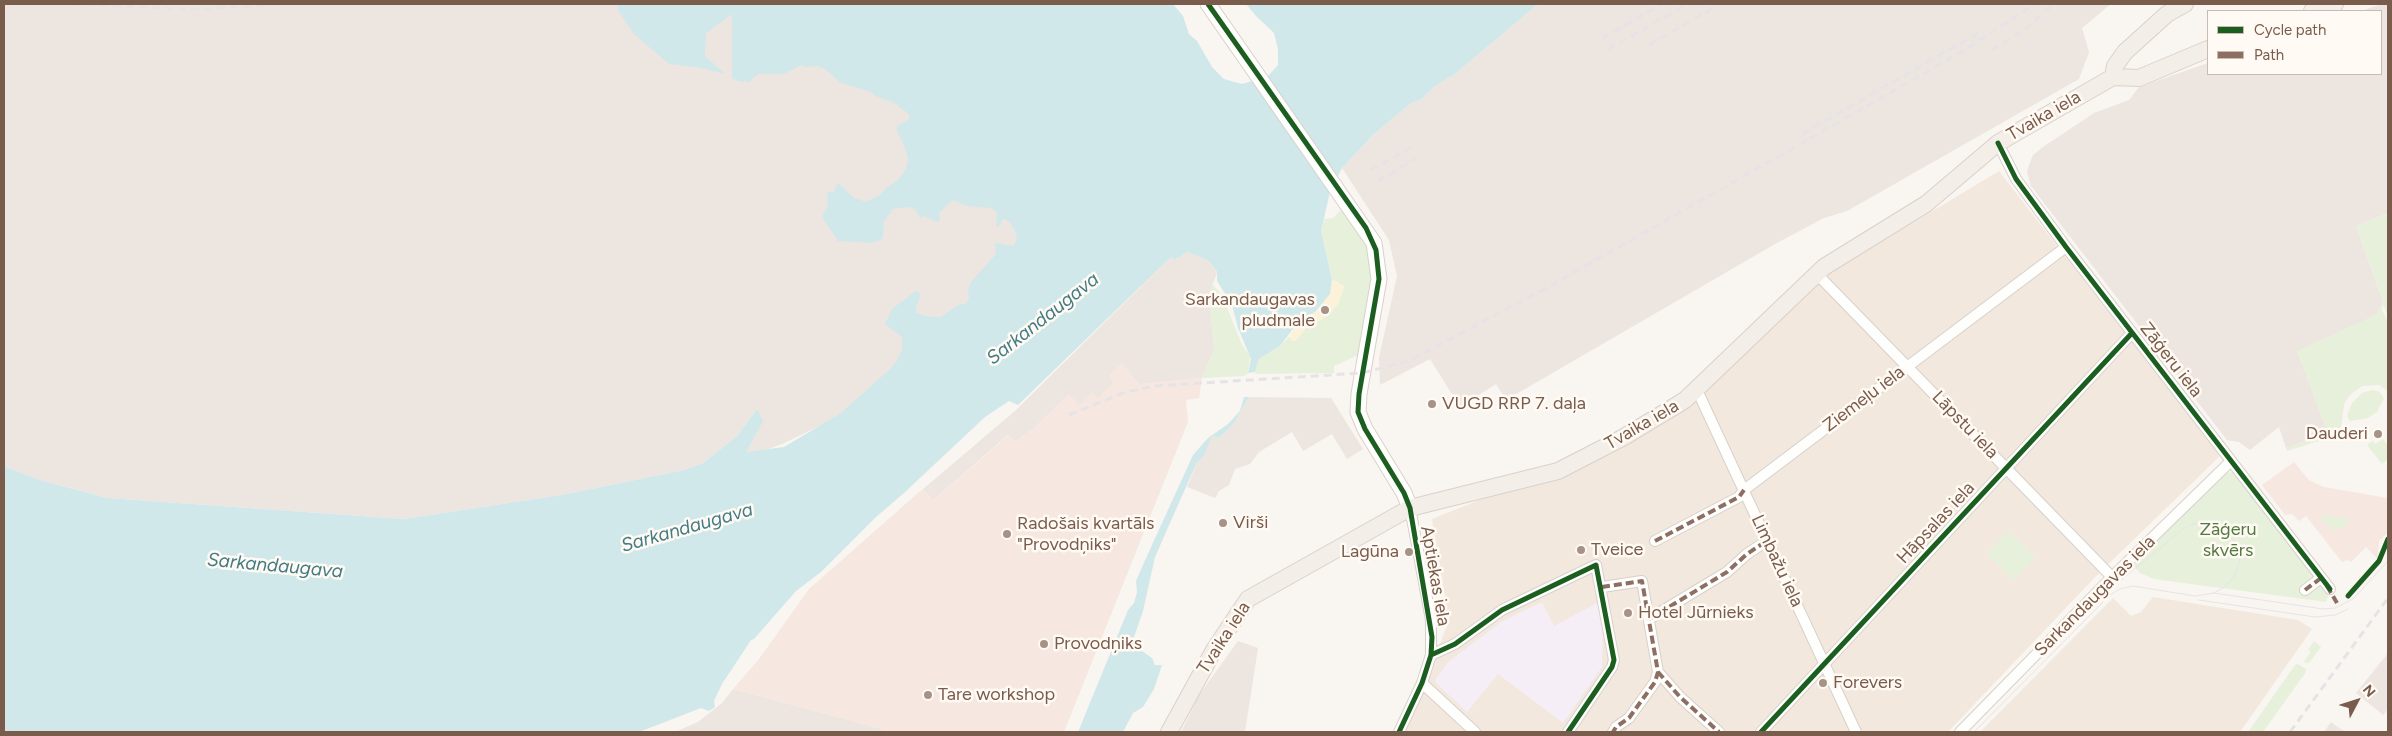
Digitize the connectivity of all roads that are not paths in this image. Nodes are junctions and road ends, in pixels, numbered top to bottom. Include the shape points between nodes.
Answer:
1 (1208, 4) edge
2 (2184, 4) edge
3 (2335, 4) edge
4 (2315, 10) edge
5 (2207, 49) edge
6 (2113, 76) junction
7 (1998, 143) junction
8 (2066, 247) junction
9 (1816, 274) junction
10 (2132, 333) junction
11 (1908, 366) junction
12 (1697, 390) junction
13 (2231, 461) junction
14 (2006, 467) junction
15 (1744, 490) junction
16 (1410, 508) junction
17 (1768, 540) junction
18 (1656, 541) dead end
19 (2112, 577) junction
20 (2321, 578) junction
21 (1602, 587) junction
22 (2330, 589) dead end
23 (2305, 590) dead end
24 (1649, 619) junction
25 (1431, 655) junction
26 (1824, 663) junction
27 (1658, 672) junction
28 (1422, 683) junction
29 (1169, 732) edge
30 (1399, 732) edge
31 (1475, 732) edge
32 (1568, 732) edge
33 (1612, 732) edge
34 (1719, 732) edge
35 (1761, 732) edge
36 (1856, 732) edge
37 (1960, 732) edge

1 - 16 street via 1374,243 1378,290 1358,412
2 - 6 main road via 2167,14 2125,52 2115,66
3 - 4 main road
5 - 6 main road via 2139,78
6 - 7 main road, Tvaika iela
7 - 8 street, Zāģeru iela via 2016,179
7 - 9 main road, Tvaika iela via 1926,204
8 - 10 street, Zāģeru iela
8 - 11 street, Ziemeļu iela
9 - 11 street, Lāpstu iela
9 - 12 main road, Tvaika iela
10 - 13 street, Zāģeru iela
10 - 14 street, Hāpsalas iela
11 - 14 street, Lāpstu iela
11 - 15 street, Ziemeļu iela
12 - 15 street, Limbažu iela
12 - 16 main road, Tvaika iela via 1676,406 1558,471
13 - 19 street, Sarkandaugavas iela
13 - 20 street, Zāģeru iela
14 - 19 street, Lāpstu iela
14 - 26 street, Hāpsalas iela
15 - 17 street, Limbažu iela
15 - 18 street, Ziemeļu iela via 1738,497
16 - 25 street, Aptiekas iela via 1431,620
16 - 29 main road, Tvaika iela via 1248,599 1214,650
17 - 24 street via 1727,572
17 - 26 street, Limbažu iela
19 - 37 street, Sarkandaugavas iela
20 - 22 street, Zāģeru iela
20 - 23 street
21 - 24 street via 1642,581
21 - 25 street via 1596,565 1502,610 1455,644
21 - 32 street via 1613,666
24 - 27 street
25 - 28 street, Aptiekas iela
26 - 35 street, Hāpsalas iela
26 - 36 street, Limbažu iela
27 - 33 street via 1655,682 1629,718
27 - 34 street
28 - 30 street, Aptiekas iela
28 - 31 street

